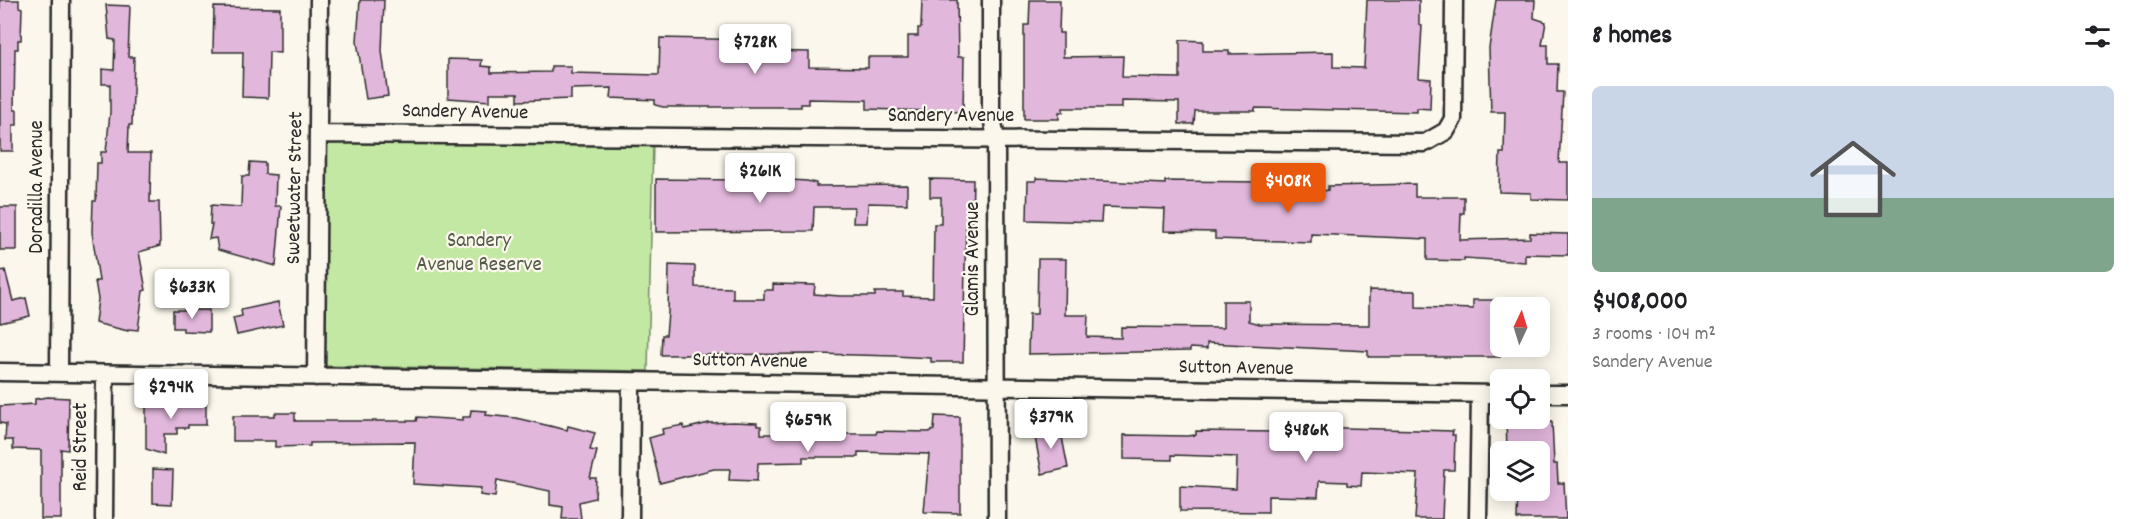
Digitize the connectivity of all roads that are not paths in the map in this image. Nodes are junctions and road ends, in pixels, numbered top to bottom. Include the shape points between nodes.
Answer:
1 (62, 0) edge
2 (319, 0) edge
3 (991, 0) edge
4 (1454, 0) edge
5 (319, 134) junction
6 (996, 140) junction
7 (0, 372) edge
8 (59, 373) junction
9 (105, 374) junction
10 (316, 377) junction
11 (631, 383) junction
12 (997, 389) junction
13 (1490, 394) edge
14 (1550, 394) edge
15 (1568, 394) edge
16 (1480, 395) junction
17 (104, 519) edge
18 (630, 519) edge
19 (997, 519) edge
20 (1478, 519) edge

1 - 8 street, Doradilla Avenue
2 - 5 street, Sweetwater Street
3 - 6 street, Glamis Avenue via 991,110
4 - 6 street, Sandery Avenue via 1453,119 1446,131 1425,143
5 - 6 street, Sandery Avenue
5 - 10 street, Sweetwater Street
6 - 12 street, Glamis Avenue
7 - 8 street, Sutton Avenue
8 - 9 street, Sutton Avenue
9 - 10 street, Sutton Avenue
9 - 17 street, Reid Street
10 - 11 street, Sutton Avenue
11 - 12 street, Sutton Avenue
11 - 18 street
12 - 16 street, Sutton Avenue
12 - 19 street, Glamis Avenue
13 - 16 street, Sutton Avenue
14 - 15 street
16 - 20 street

